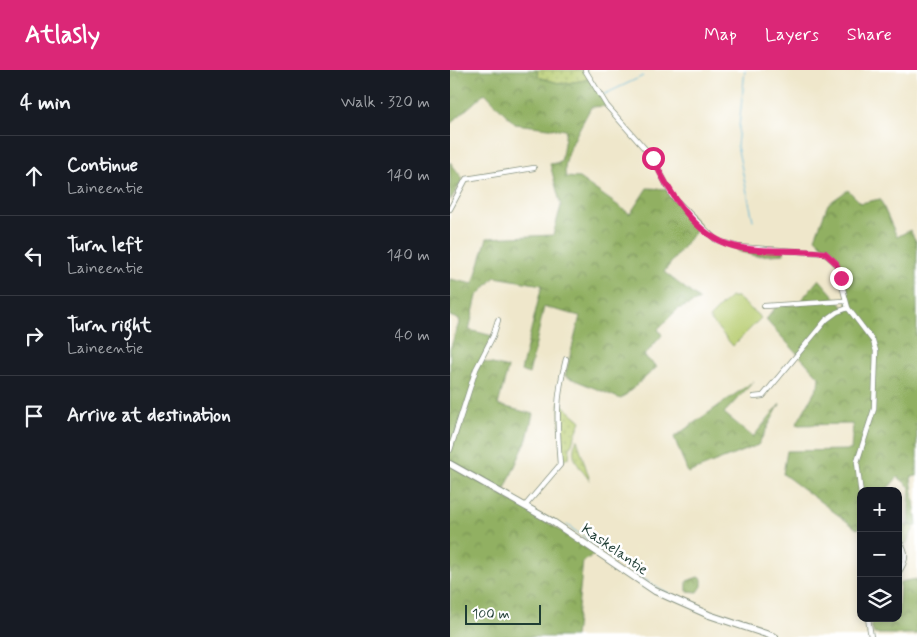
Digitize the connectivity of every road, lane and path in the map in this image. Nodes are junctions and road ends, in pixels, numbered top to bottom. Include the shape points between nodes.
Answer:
1 (585, 70) edge
2 (534, 168) dead end
3 (450, 209) edge
4 (844, 301) junction
5 (764, 306) dead end
6 (848, 308) junction
7 (498, 320) dead end
8 (566, 359) dead end
9 (754, 397) dead end
10 (450, 450) edge
11 (450, 464) edge
12 (860, 487) edge
13 (525, 506) junction
14 (902, 545) edge
15 (902, 566) edge
16 (869, 622) edge
17 (775, 637) edge
18 (871, 637) edge

1 - 4 street via 607,106 653,158 672,196 711,236 739,247 825,253 836,263
2 - 3 street via 466,179
4 - 5 street
4 - 6 street
6 - 9 street via 826,320 763,396
6 - 12 street via 874,341 877,358 874,408 856,462
7 - 10 street via 494,336 476,369
8 - 13 street via 556,411 560,465
11 - 13 street, Kaskelantie
13 - 17 street, Kaskelantie via 672,601
14 - 15 street via 906,558
16 - 18 street

